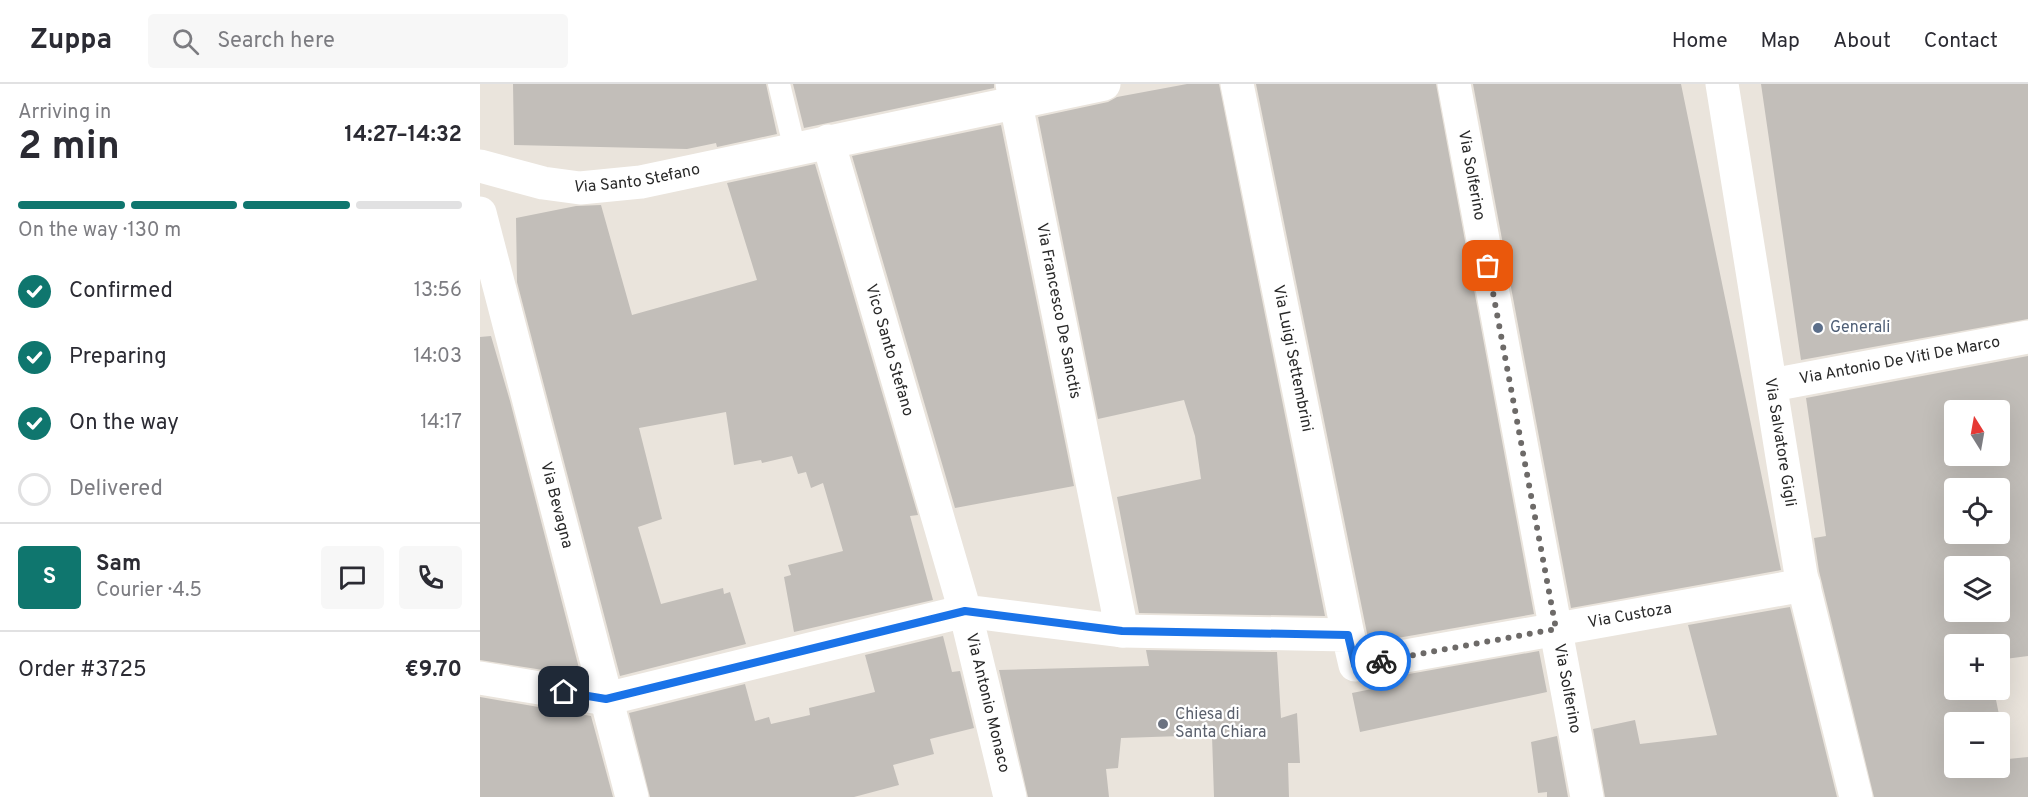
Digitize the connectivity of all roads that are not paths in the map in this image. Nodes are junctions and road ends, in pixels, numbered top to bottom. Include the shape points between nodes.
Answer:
1 (779, 84) edge
2 (1104, 84) edge
3 (1237, 84) edge
4 (1454, 84) edge
5 (1722, 84) edge
6 (1014, 93) edge
7 (828, 141) junction
8 (795, 150) junction
9 (480, 166) edge
10 (480, 213) edge
11 (2028, 337) edge
12 (1772, 385) junction
13 (1804, 585) junction
14 (965, 611) junction
15 (1556, 629) junction
16 (1122, 631) junction
17 (1348, 635) junction
18 (480, 678) edge
19 (606, 699) junction
20 (632, 797) edge
21 (1010, 797) edge
22 (1587, 797) edge
23 (1856, 797) edge

1 - 8 lane
2 - 6 street, Via Santo Stefano
3 - 17 street, Via Luigi Settembrini
4 - 15 street, Via Solferino
5 - 12 street, Via Salvatore Gigli
6 - 7 street, Via Santo Stefano
6 - 16 street, Via Francesco De Sanctis
7 - 8 street, Via Santo Stefano
7 - 14 street, Vico Santo Stefano
8 - 9 street, Via Santo Stefano via 641,182 580,188 543,183
10 - 19 street, Via Bevagna
11 - 12 street, Via Antonio De Viti De Marco
12 - 13 street, Via Salvatore Gigli
13 - 15 street, Via Custoza
13 - 23 street, Via Salvatore Gigli
14 - 16 street
14 - 19 street
14 - 21 street, Via Antonio Monaco
15 - 17 street, Via Custoza via 1355,665
15 - 22 street, Via Solferino
16 - 17 street
18 - 19 street
19 - 20 street, Via Bevagna

